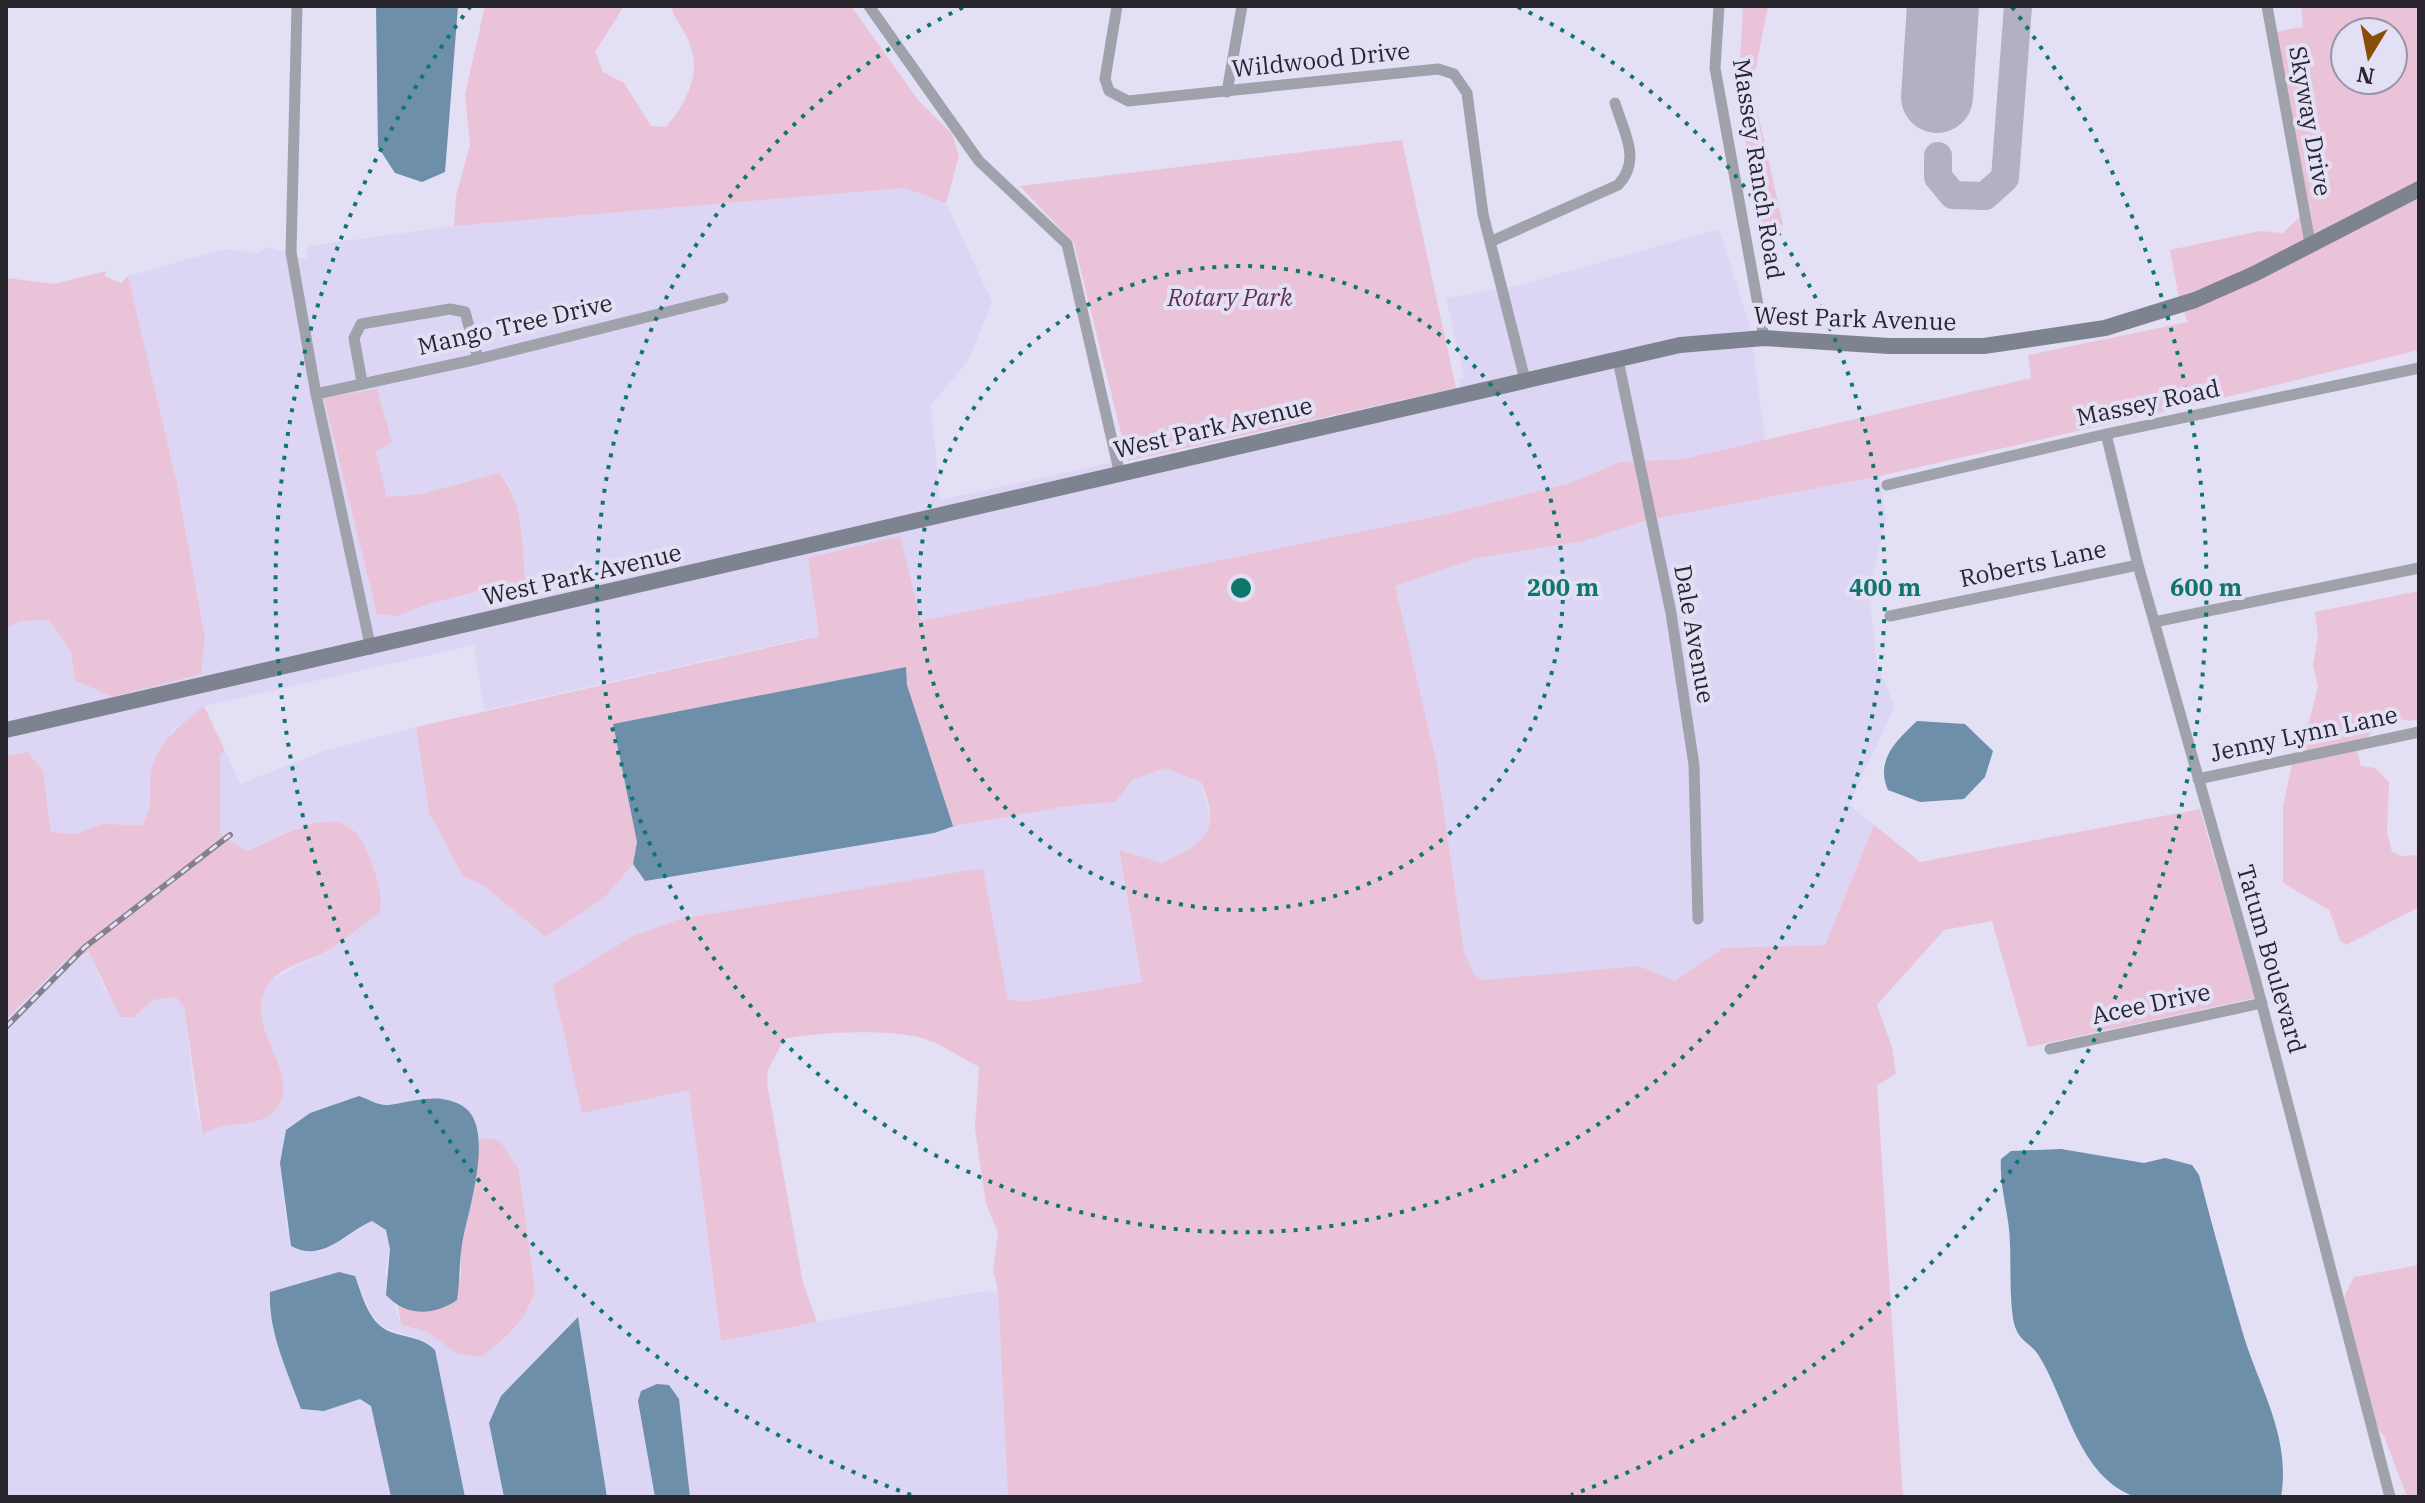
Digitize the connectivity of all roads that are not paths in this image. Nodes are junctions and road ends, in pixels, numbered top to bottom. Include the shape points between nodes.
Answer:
1 (297, 6) edge
2 (869, 6) edge
3 (1117, 6) edge
4 (1242, 6) edge
5 (1719, 6) edge
6 (2267, 6) edge
7 (1227, 92) junction
8 (1615, 103) dead end
9 (2419, 189) edge
10 (1492, 241) junction
11 (2310, 243) junction
12 (723, 298) dead end
13 (1764, 338) junction
14 (478, 359) junction
15 (1618, 360) junction
16 (2419, 368) edge
17 (1525, 380) junction
18 (362, 382) junction
19 (316, 394) junction
20 (2106, 434) junction
21 (1120, 475) junction
22 (1887, 485) dead end
23 (2138, 565) junction
24 (2419, 568) edge
25 (1890, 616) dead end
26 (2154, 622) junction
27 (371, 649) junction
28 (6, 730) edge
29 (2419, 732) edge
30 (2198, 779) junction
31 (1698, 919) dead end
32 (2262, 1003) junction
33 (2050, 1049) dead end
34 (2390, 1497) edge

1 - 19 street via 291,252
2 - 21 street via 979,161 1067,244
3 - 7 street, Wildwood Drive via 1105,79 1118,99
4 - 7 street
5 - 13 street, Massey Ranch Road via 1715,68
6 - 11 street, Skyway Drive
7 - 10 street, Wildwood Drive via 1438,69 1454,74 1467,93 1476,177
8 - 10 street via 1632,160 1630,172 1618,185
9 - 11 street, West Park Avenue
10 - 17 street, Wildwood Drive
11 - 13 street, West Park Avenue via 2195,300 2105,328 1984,346
12 - 14 street, Mango Tree Drive
13 - 15 street, West Park Avenue via 1680,345
14 - 18 street, Mango Tree Drive
14 - 18 street via 465,312 450,309 361,324 354,338
15 - 17 street, West Park Avenue
15 - 31 street, Dale Avenue via 1671,613 1694,765
16 - 20 street, Massey Road
17 - 21 street, West Park Avenue
18 - 19 street, Mango Tree Drive
19 - 27 street
20 - 22 street, Massey Road
20 - 23 street, Tatum Boulevard
21 - 27 street, West Park Avenue
23 - 25 street, Roberts Lane
23 - 26 street, Tatum Boulevard
24 - 26 street
26 - 30 street, Tatum Boulevard
27 - 28 street, West Park Avenue
29 - 30 street, Jenny Lynn Lane
30 - 32 street, Tatum Boulevard
32 - 33 street, Acee Drive
32 - 34 street, Tatum Boulevard

